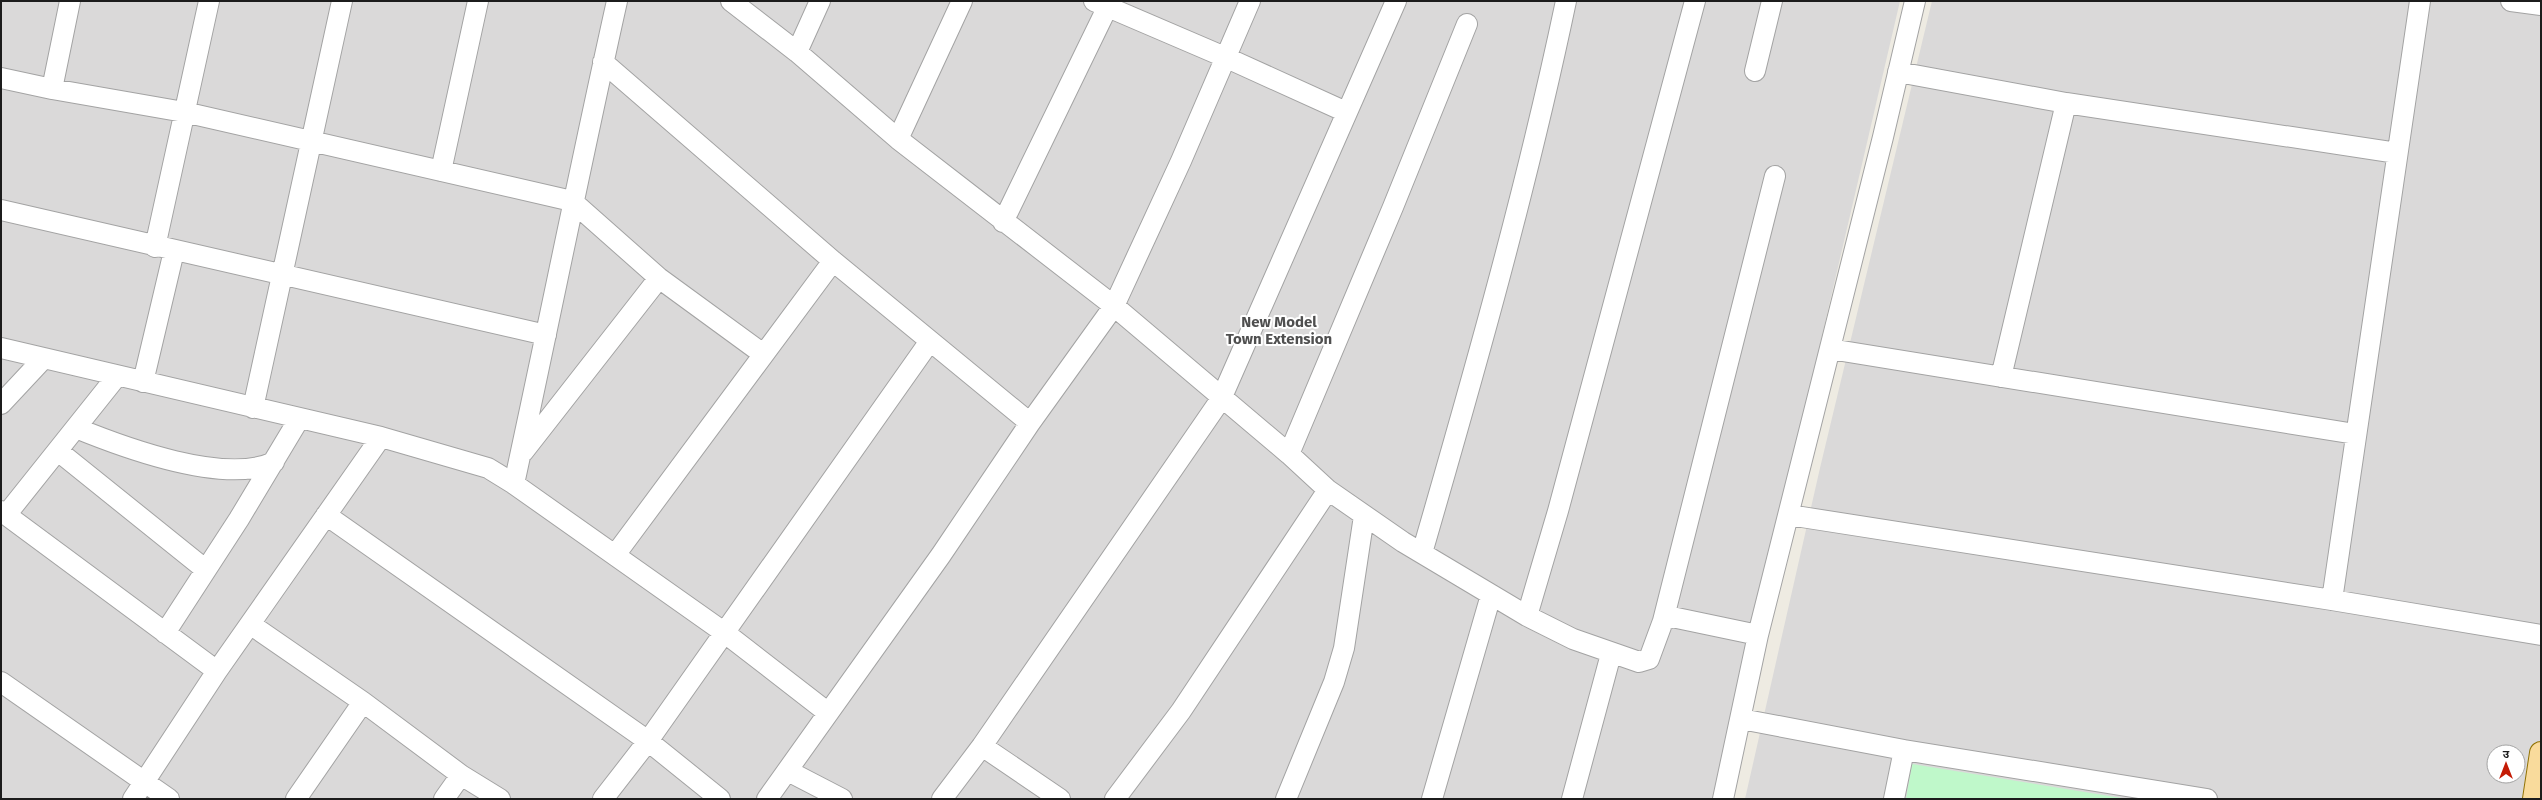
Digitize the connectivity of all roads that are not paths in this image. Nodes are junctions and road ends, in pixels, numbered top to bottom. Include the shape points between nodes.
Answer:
1 (70, 1) edge
2 (209, 1) edge
3 (342, 1) edge
4 (478, 1) edge
5 (617, 1) edge
6 (731, 1) edge
7 (820, 1) edge
8 (962, 1) edge
9 (1250, 1) edge
10 (1396, 1) edge
11 (1566, 1) edge
12 (1695, 1) edge
13 (1772, 1) edge
14 (1915, 1) edge
15 (2420, 1) edge
16 (2511, 1) edge
17 (1100, 4) edge
18 (2541, 5) edge
19 (1467, 24) dead end
20 (797, 52) junction
21 (1227, 58) junction
22 (603, 62) junction
23 (1755, 71) dead end
24 (1898, 72) junction
25 (1, 78) edge
26 (52, 90) junction
27 (2066, 104) junction
28 (184, 112) junction
29 (1346, 112) junction
30 (898, 139) junction
31 (312, 141) junction
32 (2397, 153) junction
33 (441, 171) junction
34 (1775, 176) dead end
35 (572, 201) junction
36 (1, 210) edge
37 (1003, 222) junction
38 (155, 247) junction
39 (174, 251) junction
40 (833, 261) junction
41 (282, 276) junction
42 (659, 278) junction
43 (1114, 306) junction
44 (546, 335) junction
45 (930, 341) junction
46 (1, 348) edge
47 (1830, 349) junction
48 (763, 354) junction
49 (44, 358) junction
50 (117, 376) junction
51 (2001, 377) junction
52 (144, 382) junction
53 (1221, 398) junction
54 (1, 404) edge
55 (253, 408) junction
56 (298, 419) junction
57 (1030, 423) junction
58 (76, 428) junction
59 (2355, 434) junction
60 (381, 437) junction
61 (58, 451) junction
62 (1289, 454) junction
63 (520, 456) junction
64 (274, 462) junction
65 (514, 484) junction
66 (1328, 490) junction
67 (3, 513) edge
68 (326, 515) junction
69 (1789, 515) junction
70 (1364, 516) junction
71 (1422, 553) junction
72 (615, 555) junction
73 (206, 570) junction
74 (1491, 595) junction
75 (2332, 600) junction
76 (1527, 616) junction
77 (1663, 621) junction
78 (250, 624) junction
79 (165, 633) junction
80 (725, 633) junction
81 (1758, 635) junction
82 (2541, 635) edge
83 (1611, 654) junction
84 (217, 671) junction
85 (1, 682) edge
86 (363, 702) junction
87 (828, 712) junction
88 (1741, 718) junction
89 (648, 741) junction
90 (982, 746) junction
91 (1904, 750) junction
92 (2541, 753) edge
93 (788, 771) junction
94 (461, 775) junction
95 (144, 782) junction
96 (133, 799) edge
97 (169, 799) edge
98 (296, 799) edge
99 (444, 799) edge
100 (500, 799) edge
101 (603, 799) edge
102 (720, 799) edge
103 (767, 799) edge
104 (842, 799) edge
105 (942, 799) edge
106 (1060, 799) edge
107 (1115, 799) edge
108 (1286, 799) edge
109 (1432, 799) edge
110 (1572, 799) edge
111 (1723, 799) edge
112 (1894, 799) edge
113 (2207, 799) edge
114 (2534, 799) edge

1 - 26 street
2 - 28 street
3 - 31 street
4 - 33 street
5 - 22 street
6 - 20 street
7 - 20 street
8 - 30 street
9 - 21 street
10 - 29 street
11 - 71 street via 1535,142
12 - 76 street via 1558,511
13 - 23 street
14 - 24 street
15 - 32 street
16 - 18 street
17 - 21 street
17 - 37 street
19 - 62 street
20 - 30 street
21 - 29 street
21 - 43 street
22 - 35 street
22 - 40 street
24 - 27 street
24 - 47 street
25 - 26 street
26 - 28 street
27 - 32 street
27 - 51 street
28 - 31 street
28 - 38 street
29 - 53 street
30 - 37 street
31 - 33 street
31 - 41 street
32 - 59 street
33 - 35 street
34 - 77 street
35 - 42 street
35 - 44 street
36 - 38 street
37 - 43 street
38 - 39 street
39 - 41 street
39 - 52 street
40 - 45 street
40 - 48 street
41 - 44 street
41 - 55 street
42 - 48 street
42 - 63 street
43 - 53 street
43 - 57 street
44 - 63 street
45 - 57 street
45 - 80 street
46 - 49 street
47 - 51 street
47 - 69 street
48 - 72 street
49 - 50 street
49 - 54 street
50 - 52 street
50 - 58 street
51 - 59 street
52 - 55 street
53 - 62 street
53 - 90 street
55 - 56 street
56 - 60 street
56 - 64 street
57 - 87 street via 941,555
58 - 61 street
58 - 64 street via 117,445 162,458 202,465 240,469 261,468
59 - 75 street
60 - 65 street via 488,468
60 - 68 street
61 - 67 street
61 - 73 street
62 - 66 street
63 - 65 street
64 - 73 street
65 - 72 street
66 - 70 street
66 - 107 street via 1181,711
67 - 79 street
68 - 78 street
68 - 89 street
69 - 75 street
69 - 81 street
70 - 71 street
70 - 108 street via 1344,648 1334,682
71 - 74 street
72 - 80 street
73 - 79 street
74 - 76 street
74 - 109 street
75 - 82 street
76 - 83 street
77 - 81 street via 1672,616
77 - 83 street via 1651,656 1645,662
78 - 84 street
78 - 86 street
79 - 84 street
80 - 87 street
80 - 89 street
81 - 88 street
83 - 110 street
84 - 95 street
85 - 95 street
86 - 94 street
86 - 98 street
87 - 93 street
88 - 91 street
88 - 111 street
89 - 101 street
89 - 102 street
90 - 105 street
90 - 106 street
91 - 112 street
91 - 113 street
92 - 114 main road
93 - 103 street
93 - 104 street
94 - 99 street
94 - 100 street
95 - 96 street
95 - 97 street

